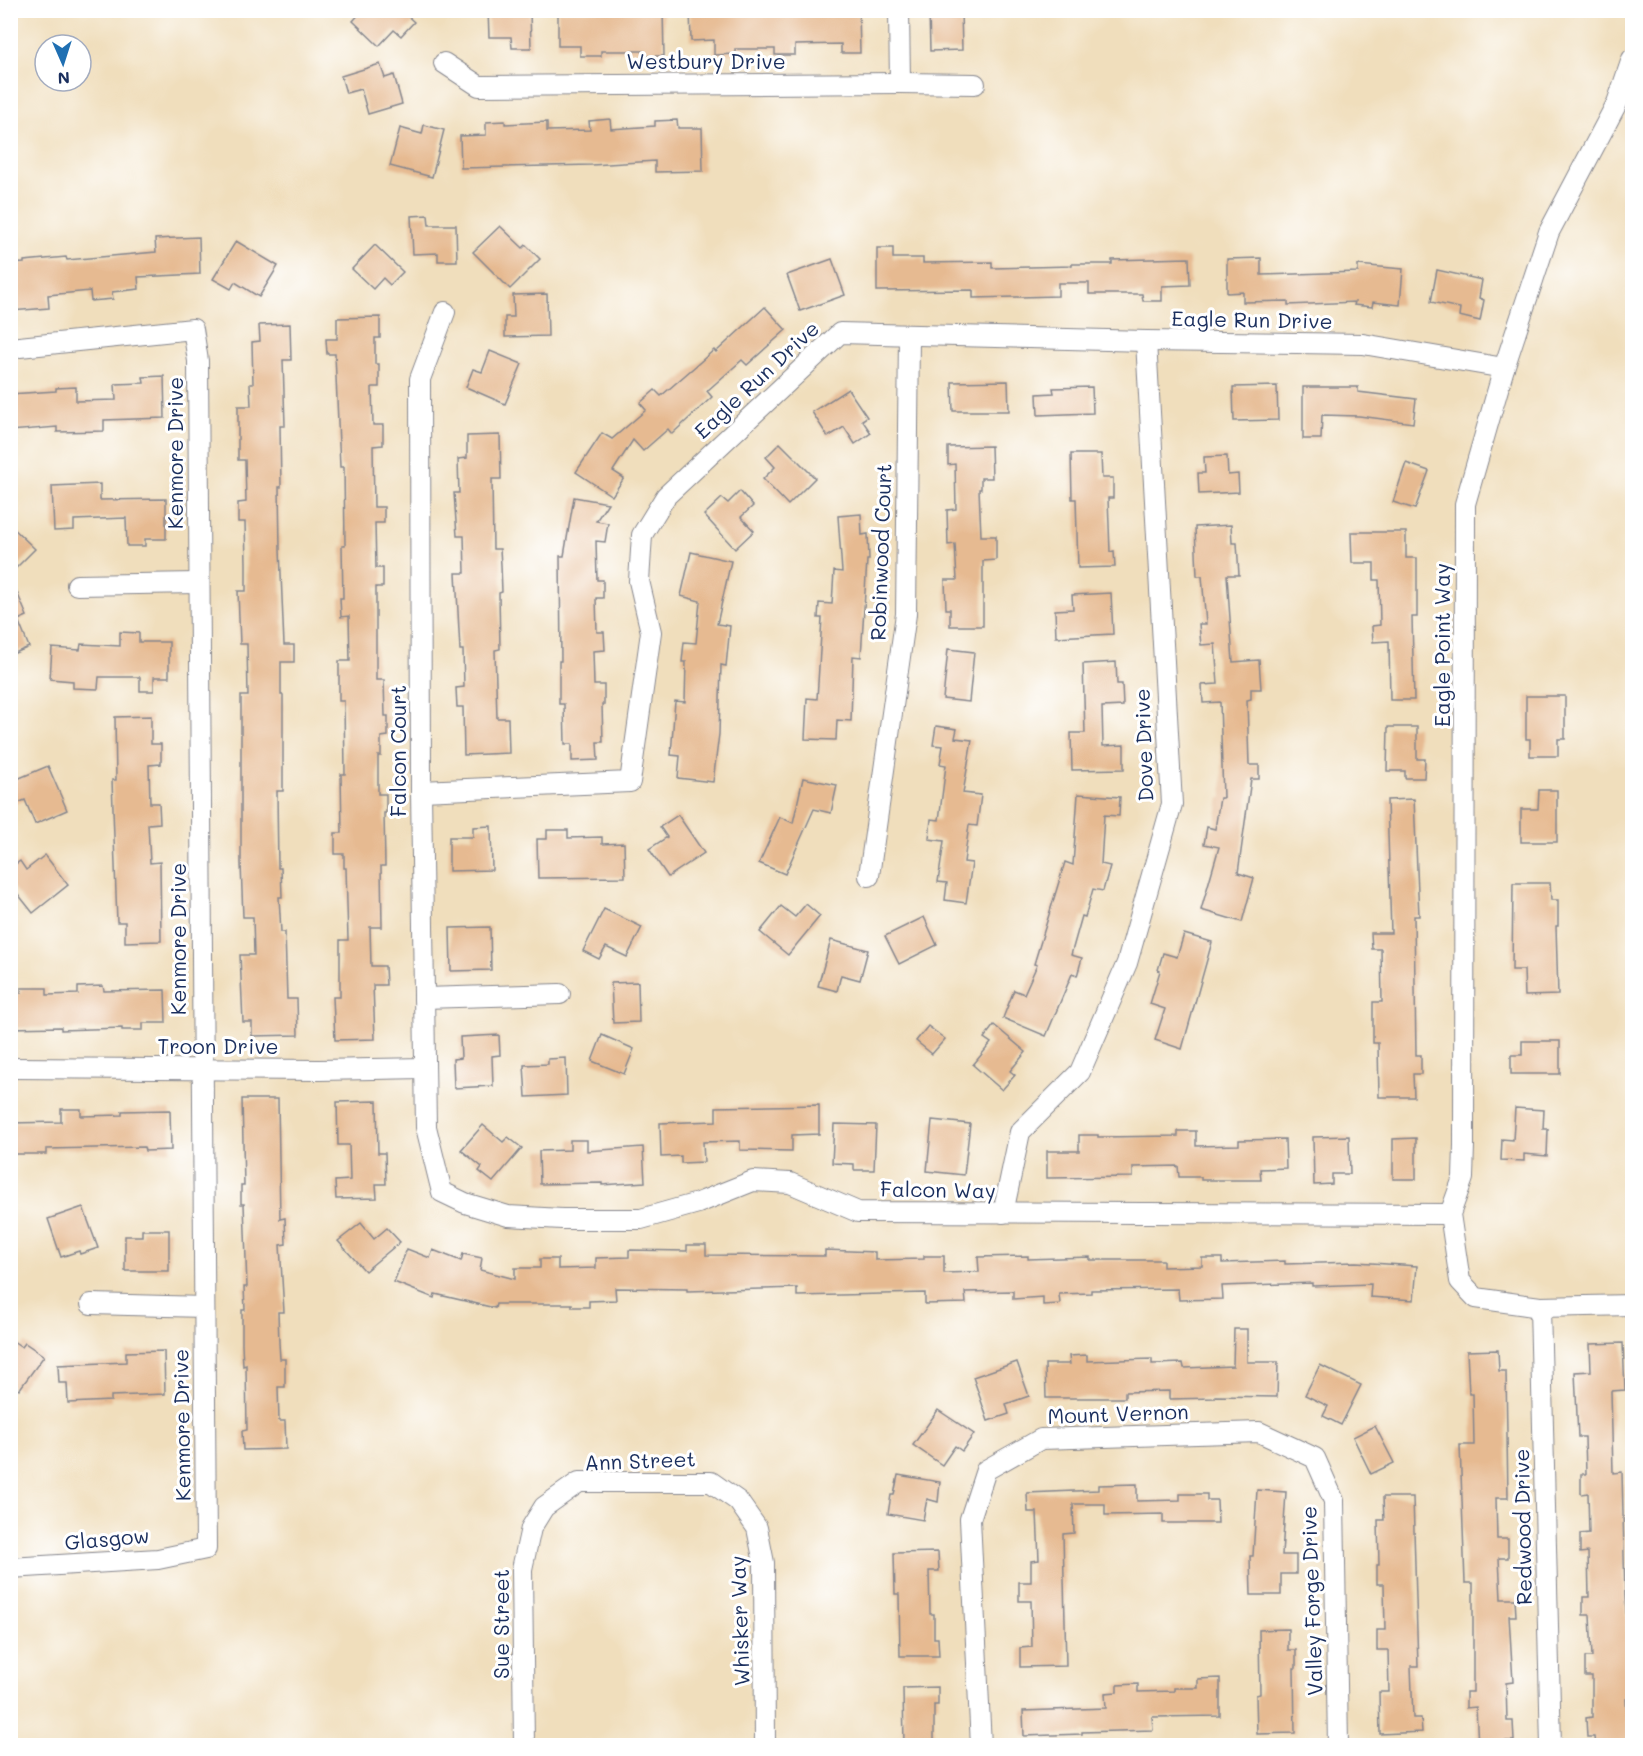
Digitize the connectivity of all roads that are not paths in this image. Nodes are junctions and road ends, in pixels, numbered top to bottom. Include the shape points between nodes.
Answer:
1 (899, 10) edge
2 (1632, 59) edge
3 (444, 63) dead end
4 (900, 83) junction
5 (975, 84) dead end
6 (1625, 103) edge
7 (445, 312) dead end
8 (909, 336) junction
9 (1146, 341) junction
10 (10, 348) edge
11 (1504, 368) junction
12 (198, 583) junction
13 (77, 585) dead end
14 (421, 791) junction
15 (869, 876) dead end
16 (560, 994) dead end
17 (424, 998) junction
18 (10, 1068) edge
19 (425, 1068) junction
20 (202, 1069) junction
21 (442, 1192) joint
22 (1003, 1214) junction
23 (1450, 1214) junction
24 (91, 1304) dead end
25 (1632, 1305) edge
26 (204, 1306) junction
27 (1540, 1307) junction
28 (1315, 1458) joint
29 (738, 1501) joint
30 (544, 1507) joint
31 (206, 1549) joint
32 (10, 1568) edge
33 (524, 1746) edge
34 (765, 1746) edge
35 (981, 1746) edge
36 (1338, 1746) edge
37 (1551, 1746) edge

1 - 4 street
2 - 6 street, Eagle Point Way
3 - 4 street, Westbury Drive via 479,86
4 - 5 street, Westbury Drive
6 - 11 street, Eagle Point Way via 1548,232
7 - 14 street, Falcon Court via 420,379
8 - 9 street, Eagle Run Drive
8 - 14 street, Eagle Run Drive via 840,333 666,496 642,535 639,580 651,632 630,782
8 - 15 street, Robinwood Court via 906,614
9 - 11 street, Eagle Run Drive via 1363,344
9 - 22 street, Dove Drive via 1172,804 1127,963 1080,1072 1020,1132
10 - 12 street, Kenmore Drive via 193,329 198,361
11 - 23 street, Eagle Point Way via 1465,504 1464,1145 1463,1178
12 - 13 street
12 - 20 street, Kenmore Drive
14 - 17 street, Falcon Court
16 - 17 street
17 - 19 street, Falcon Court
18 - 20 street, Troon Drive
19 - 20 street, Troon Drive
19 - 21 street, Falcon Court via 426,1127
20 - 26 street, Kenmore Drive
21 - 22 street, Falcon Way via 508,1216 641,1219 698,1203 753,1181 790,1182 858,1212
22 - 23 street, Falcon Way
23 - 27 street via 1460,1281 1476,1298
24 - 26 street
25 - 27 street
26 - 31 street, Kenmore Drive
27 - 37 street, Redwood Drive
28 - 35 street, Mount Vernon via 1259,1432 1041,1439 986,1470 970,1519
28 - 36 street, Valley Forge Drive via 1335,1501
29 - 30 street, Ann Street via 711,1482 579,1482
29 - 34 street, Whisker Way via 757,1528 765,1563
30 - 33 street, Sue Street via 531,1528 522,1569
31 - 32 street, Glasgow via 158,1559

